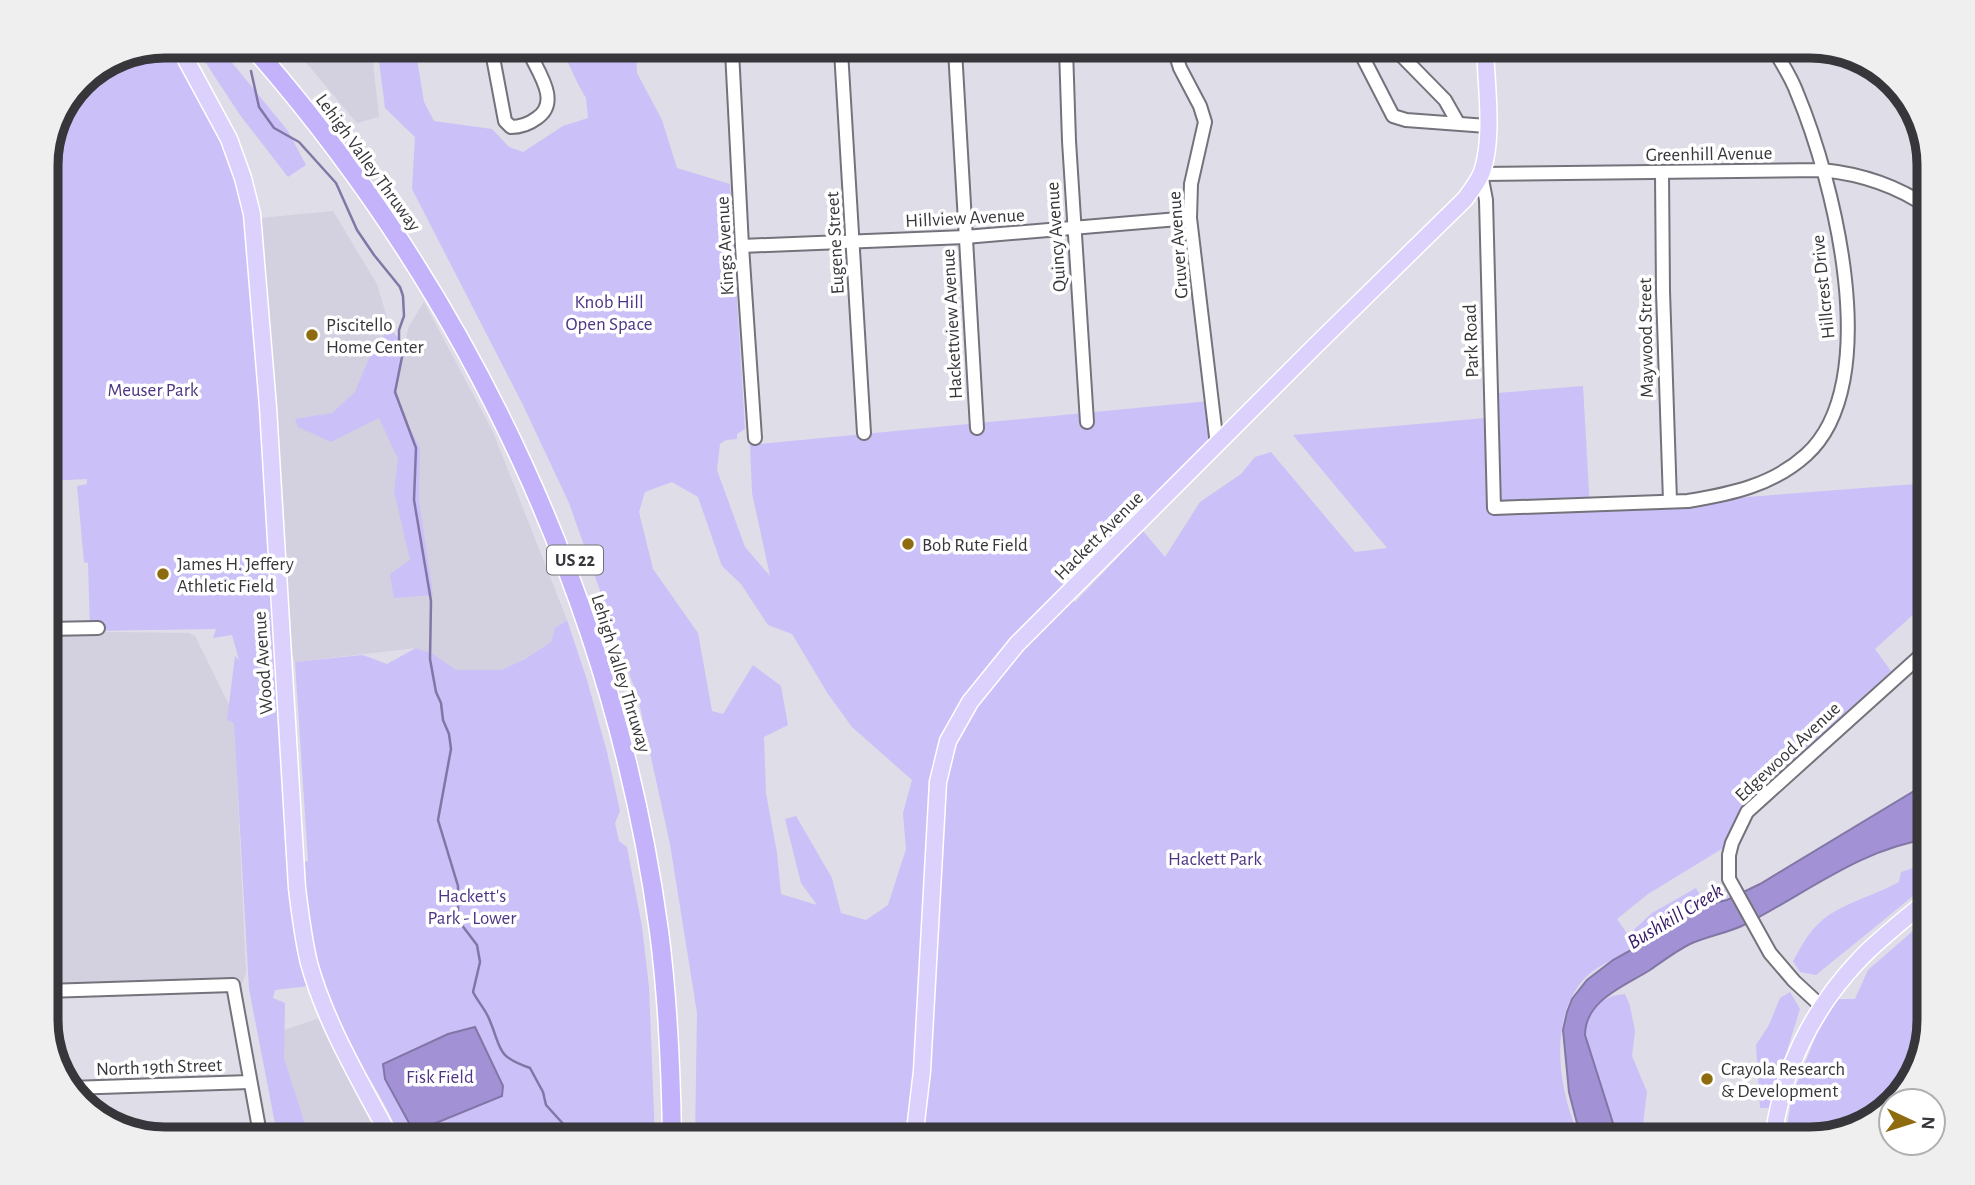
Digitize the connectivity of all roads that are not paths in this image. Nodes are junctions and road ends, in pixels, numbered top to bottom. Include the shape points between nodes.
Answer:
1 (185, 58) edge
2 (263, 58) edge
3 (276, 58) edge
4 (493, 58) edge
5 (532, 58) edge
6 (733, 58) edge
7 (841, 58) edge
8 (955, 58) edge
9 (1066, 58) edge
10 (1177, 58) edge
11 (1363, 58) edge
12 (1404, 58) edge
13 (1485, 58) edge
14 (1779, 58) edge
15 (1458, 123) junction
16 (1487, 126) junction
17 (1822, 170) junction
18 (1481, 174) junction
19 (1662, 174) junction
20 (1917, 200) edge
21 (1190, 218) junction
22 (1074, 229) junction
23 (965, 237) junction
24 (853, 242) junction
25 (742, 246) junction
26 (1087, 422) dead end
27 (977, 428) dead end
28 (864, 433) dead end
29 (755, 438) dead end
30 (1217, 445) junction
31 (1670, 501) junction
32 (1494, 508) joint
33 (98, 628) dead end
34 (58, 629) edge
35 (1917, 659) edge
36 (1917, 909) edge
37 (58, 991) edge
38 (1821, 1006) junction
39 (250, 1082) junction
40 (82, 1088) edge
41 (259, 1127) edge
42 (385, 1127) edge
43 (671, 1127) edge
44 (683, 1127) edge
45 (915, 1127) edge
46 (1776, 1127) edge

1 - 42 main road, Wood Avenue via 237,159 255,236 304,942 326,1012
2 - 43 highway, Lehigh Valley Thruway / US 22 via 347,163 434,293 509,431 565,563 611,701 642,829 659,932
3 - 44 highway, Lehigh Valley Thruway / US 22 via 371,178 444,288 519,427 580,572 613,670 659,868 679,1023
4 - 5 street via 505,121 511,127 530,123 549,105
6 - 25 street, Kings Avenue
7 - 24 street, Eugene Street
8 - 23 street, Hackettview Avenue
9 - 22 street, Quincy Avenue
10 - 21 street, Gruver Avenue via 1205,122 1193,174
11 - 15 street via 1393,116
12 - 15 street via 1445,100
13 - 16 main road, Hackett Avenue
14 - 17 street, Hillcrest Drive via 1797,91
15 - 16 street
16 - 18 main road, Hackett Avenue
17 - 19 street, Greenhill Avenue
17 - 20 street, Greenhill Avenue via 1870,177
17 - 31 street, Hillcrest Drive via 1846,285 1848,320 1845,378 1832,420 1808,453 1758,485 1715,497
18 - 19 street, Greenhill Avenue
18 - 30 main road, Hackett Avenue via 1465,199
18 - 32 street, Park Road via 1486,200
19 - 31 street, Maywood Street
21 - 22 street, Hillview Avenue
21 - 30 street, Gruver Avenue
22 - 23 street, Hillview Avenue
22 - 26 street, Quincy Avenue
23 - 24 street, Hillview Avenue
23 - 27 street, Hackettview Avenue
24 - 25 street, Hillview Avenue
24 - 28 street, Eugene Street
25 - 29 street, Kings Avenue
30 - 45 main road, Hackett Avenue via 1017,644 970,702 948,741 938,782
31 - 32 street, Hillcrest Drive
33 - 34 street
35 - 38 street, Edgewood Avenue via 1747,812 1732,843 1729,879 1764,944
36 - 38 main road via 1862,957
37 - 39 street via 233,985
38 - 46 main road via 1787,1077
39 - 40 street, North 19th Street
39 - 41 street

